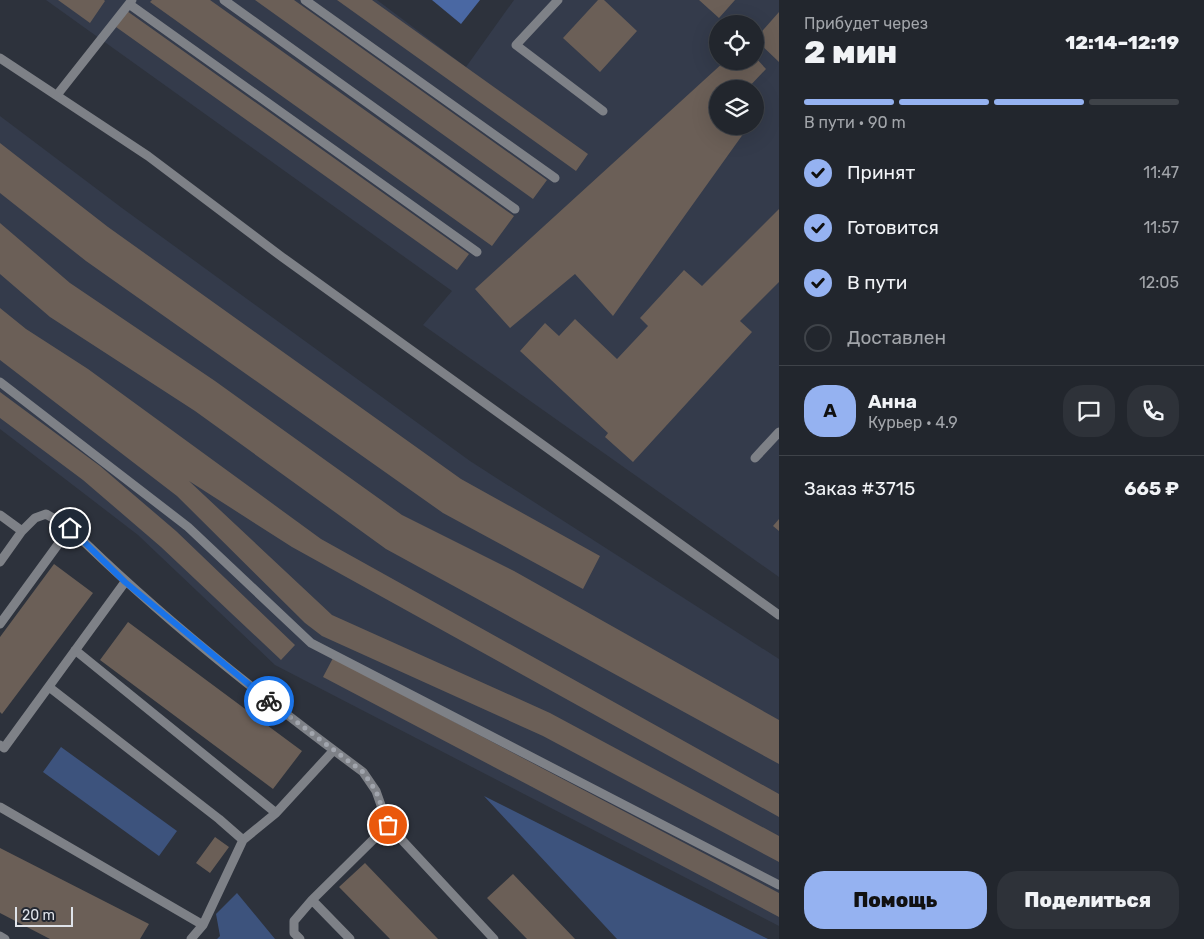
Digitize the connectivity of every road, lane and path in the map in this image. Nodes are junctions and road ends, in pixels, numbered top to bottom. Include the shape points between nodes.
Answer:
1 (224, 0) edge
2 (305, 0) edge
3 (558, 0) edge
4 (131, 2) edge
5 (0, 58) edge
6 (57, 95) junction
7 (603, 111) dead end
8 (555, 178) dead end
9 (515, 209) dead end
10 (477, 252) dead end
11 (0, 382) edge
12 (779, 432) edge
13 (755, 458) dead end
14 (0, 514) edge
15 (70, 528) junction
16 (22, 530) junction
17 (0, 562) edge
18 (125, 582) junction
19 (779, 615) edge
20 (0, 624) edge
21 (75, 650) junction
22 (49, 687) junction
23 (0, 745) edge
24 (333, 751) junction
25 (0, 807) edge
26 (276, 813) junction
27 (388, 825) junction
28 (243, 840) junction
29 (779, 885) edge
30 (312, 900) junction
31 (203, 925) junction
32 (0, 936) edge
33 (5, 939) edge
34 (191, 939) edge
35 (300, 939) edge
36 (350, 939) edge
37 (494, 939) edge

1 - 9 lane
2 - 8 lane
3 - 7 lane via 516,45
4 - 6 lane
4 - 10 lane
5 - 6 lane
6 - 19 lane via 148,156 282,257
11 - 29 lane via 188,527 312,643
12 - 13 lane
14 - 16 lane
15 - 16 lane via 46,514 35,518
15 - 18 lane
15 - 20 lane
16 - 17 lane
18 - 21 lane
18 - 24 lane
21 - 22 lane
21 - 26 lane
22 - 23 lane via 4,748
22 - 28 lane
24 - 26 lane
24 - 27 lane via 363,772 379,796
25 - 31 lane
26 - 28 lane
27 - 30 lane
27 - 37 lane
28 - 31 lane
30 - 35 lane via 294,921 294,933
30 - 36 lane
31 - 34 lane
32 - 33 lane

